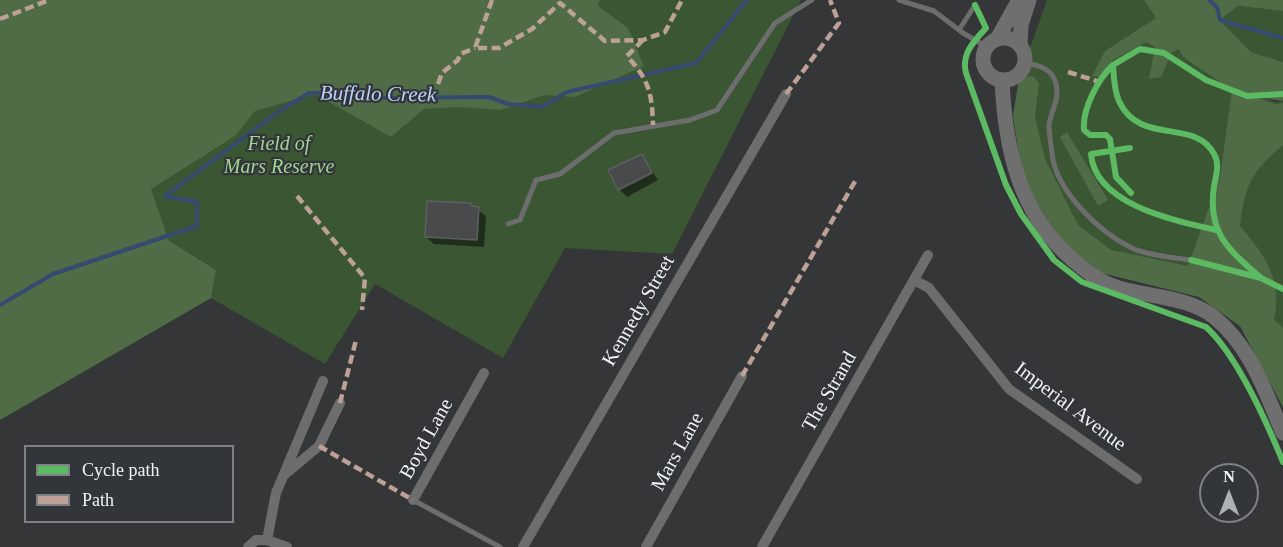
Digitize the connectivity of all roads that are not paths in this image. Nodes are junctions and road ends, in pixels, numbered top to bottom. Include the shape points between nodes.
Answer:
1 (812, 0) edge
2 (899, 0) edge
3 (1019, 0) edge
4 (1029, 0) edge
5 (975, 6) dead end
6 (958, 30) junction
7 (992, 43) junction
8 (1020, 45) junction
9 (1025, 63) junction
10 (1002, 80) junction
11 (786, 94) dead end
12 (508, 224) dead end
13 (928, 255) dead end
14 (1191, 260) dead end
15 (914, 280) junction
16 (484, 373) dead end
17 (742, 376) dead end
18 (323, 381) dead end
19 (340, 403) dead end
20 (1283, 433) edge
21 (282, 476) junction
22 (1137, 479) dead end
23 (413, 500) joint
24 (267, 540) junction
25 (248, 547) edge
26 (286, 547) edge
27 (500, 547) edge
28 (523, 547) edge
29 (646, 547) edge
30 (762, 547) edge

1 - 12 lane via 775,23 717,110 690,120 614,133 560,174 536,180 520,220
2 - 6 lane via 934,11
3 - 7 main road
4 - 8 main road
5 - 6 lane
6 - 7 lane
7 - 8 main road via 1010,39
7 - 10 main road via 983,58 986,70
8 - 9 main road
9 - 10 main road via 1019,74
9 - 14 lane via 1039,65 1054,79 1057,98 1049,124 1052,157 1062,183 1086,216 1134,249
10 - 20 main road via 1012,164 1027,201 1049,236 1102,281 1193,306 1214,317 1254,366
11 - 28 street, Kennedy Street
13 - 15 street, The Strand
15 - 22 street, Imperial Avenue via 929,288 1009,389
15 - 30 street, The Strand
16 - 23 street, Boyd Lane
17 - 29 street, Mars Lane
18 - 21 street
19 - 21 street via 319,447
21 - 24 street
23 - 27 lane, Boyd Lane
24 - 25 street via 256,540
24 - 26 street

